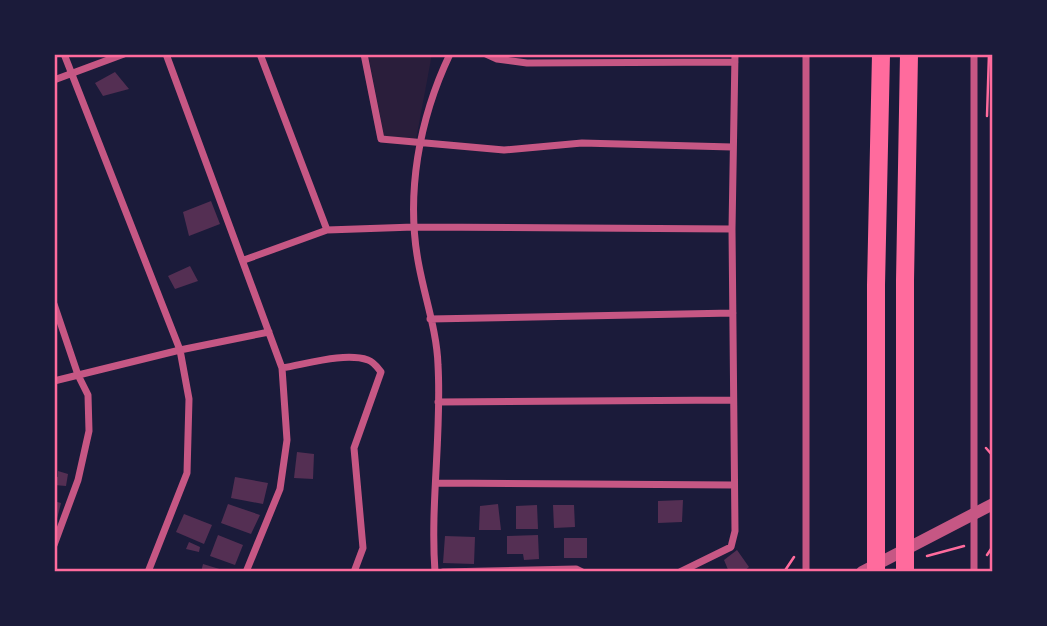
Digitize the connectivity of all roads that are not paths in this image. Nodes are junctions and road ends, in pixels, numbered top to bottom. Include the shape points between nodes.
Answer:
1 (64, 54) edge
2 (124, 54) edge
3 (166, 54) edge
4 (260, 54) edge
5 (364, 54) edge
6 (450, 54) edge
7 (486, 54) edge
8 (806, 54) edge
9 (881, 54) edge
10 (909, 54) edge
11 (974, 54) edge
12 (735, 58) edge
13 (71, 74) junction
14 (54, 80) edge
15 (418, 143) junction
16 (732, 147) junction
17 (414, 227) junction
18 (732, 229) junction
19 (327, 230) junction
20 (244, 260) junction
21 (54, 304) edge
22 (733, 313) junction
23 (430, 319) junction
24 (269, 332) junction
25 (180, 350) junction
26 (282, 368) junction
27 (78, 375) junction
28 (54, 381) edge
29 (733, 400) junction
30 (438, 402) junction
31 (436, 483) junction
32 (733, 485) junction
33 (993, 504) edge
34 (973, 513) junction
35 (54, 545) edge
36 (148, 572) edge
37 (246, 572) edge
38 (354, 572) edge
39 (435, 572) edge
40 (443, 572) edge
41 (582, 572) edge
42 (680, 572) edge
43 (806, 572) edge
44 (862, 572) edge
45 (876, 572) edge
46 (905, 572) edge
47 (974, 572) edge

1 - 13 street
2 - 13 street
3 - 20 street
4 - 19 street
5 - 15 street via 381,139
6 - 15 street
7 - 12 street via 527,63
8 - 43 street
9 - 45 highway
10 - 46 highway
11 - 34 street
12 - 16 street
13 - 14 street
13 - 25 street
15 - 16 street via 504,150 582,143
15 - 17 street
16 - 18 street
17 - 18 street
17 - 19 street
17 - 23 street
18 - 22 street
19 - 20 street
20 - 24 street
21 - 27 street
22 - 23 street
22 - 29 street
23 - 30 street via 438,363
24 - 25 street
24 - 26 street
25 - 27 street
25 - 36 street via 189,399 187,473
26 - 37 street via 287,440 279,489
26 - 38 street via 334,358 367,359 381,372 354,448 363,548
27 - 28 street
27 - 35 street via 88,395 89,431 78,480
29 - 30 street
29 - 32 street
30 - 31 street
31 - 32 street
31 - 39 street
32 - 42 street via 731,547
33 - 34 street
34 - 44 street
34 - 47 street
40 - 41 street

